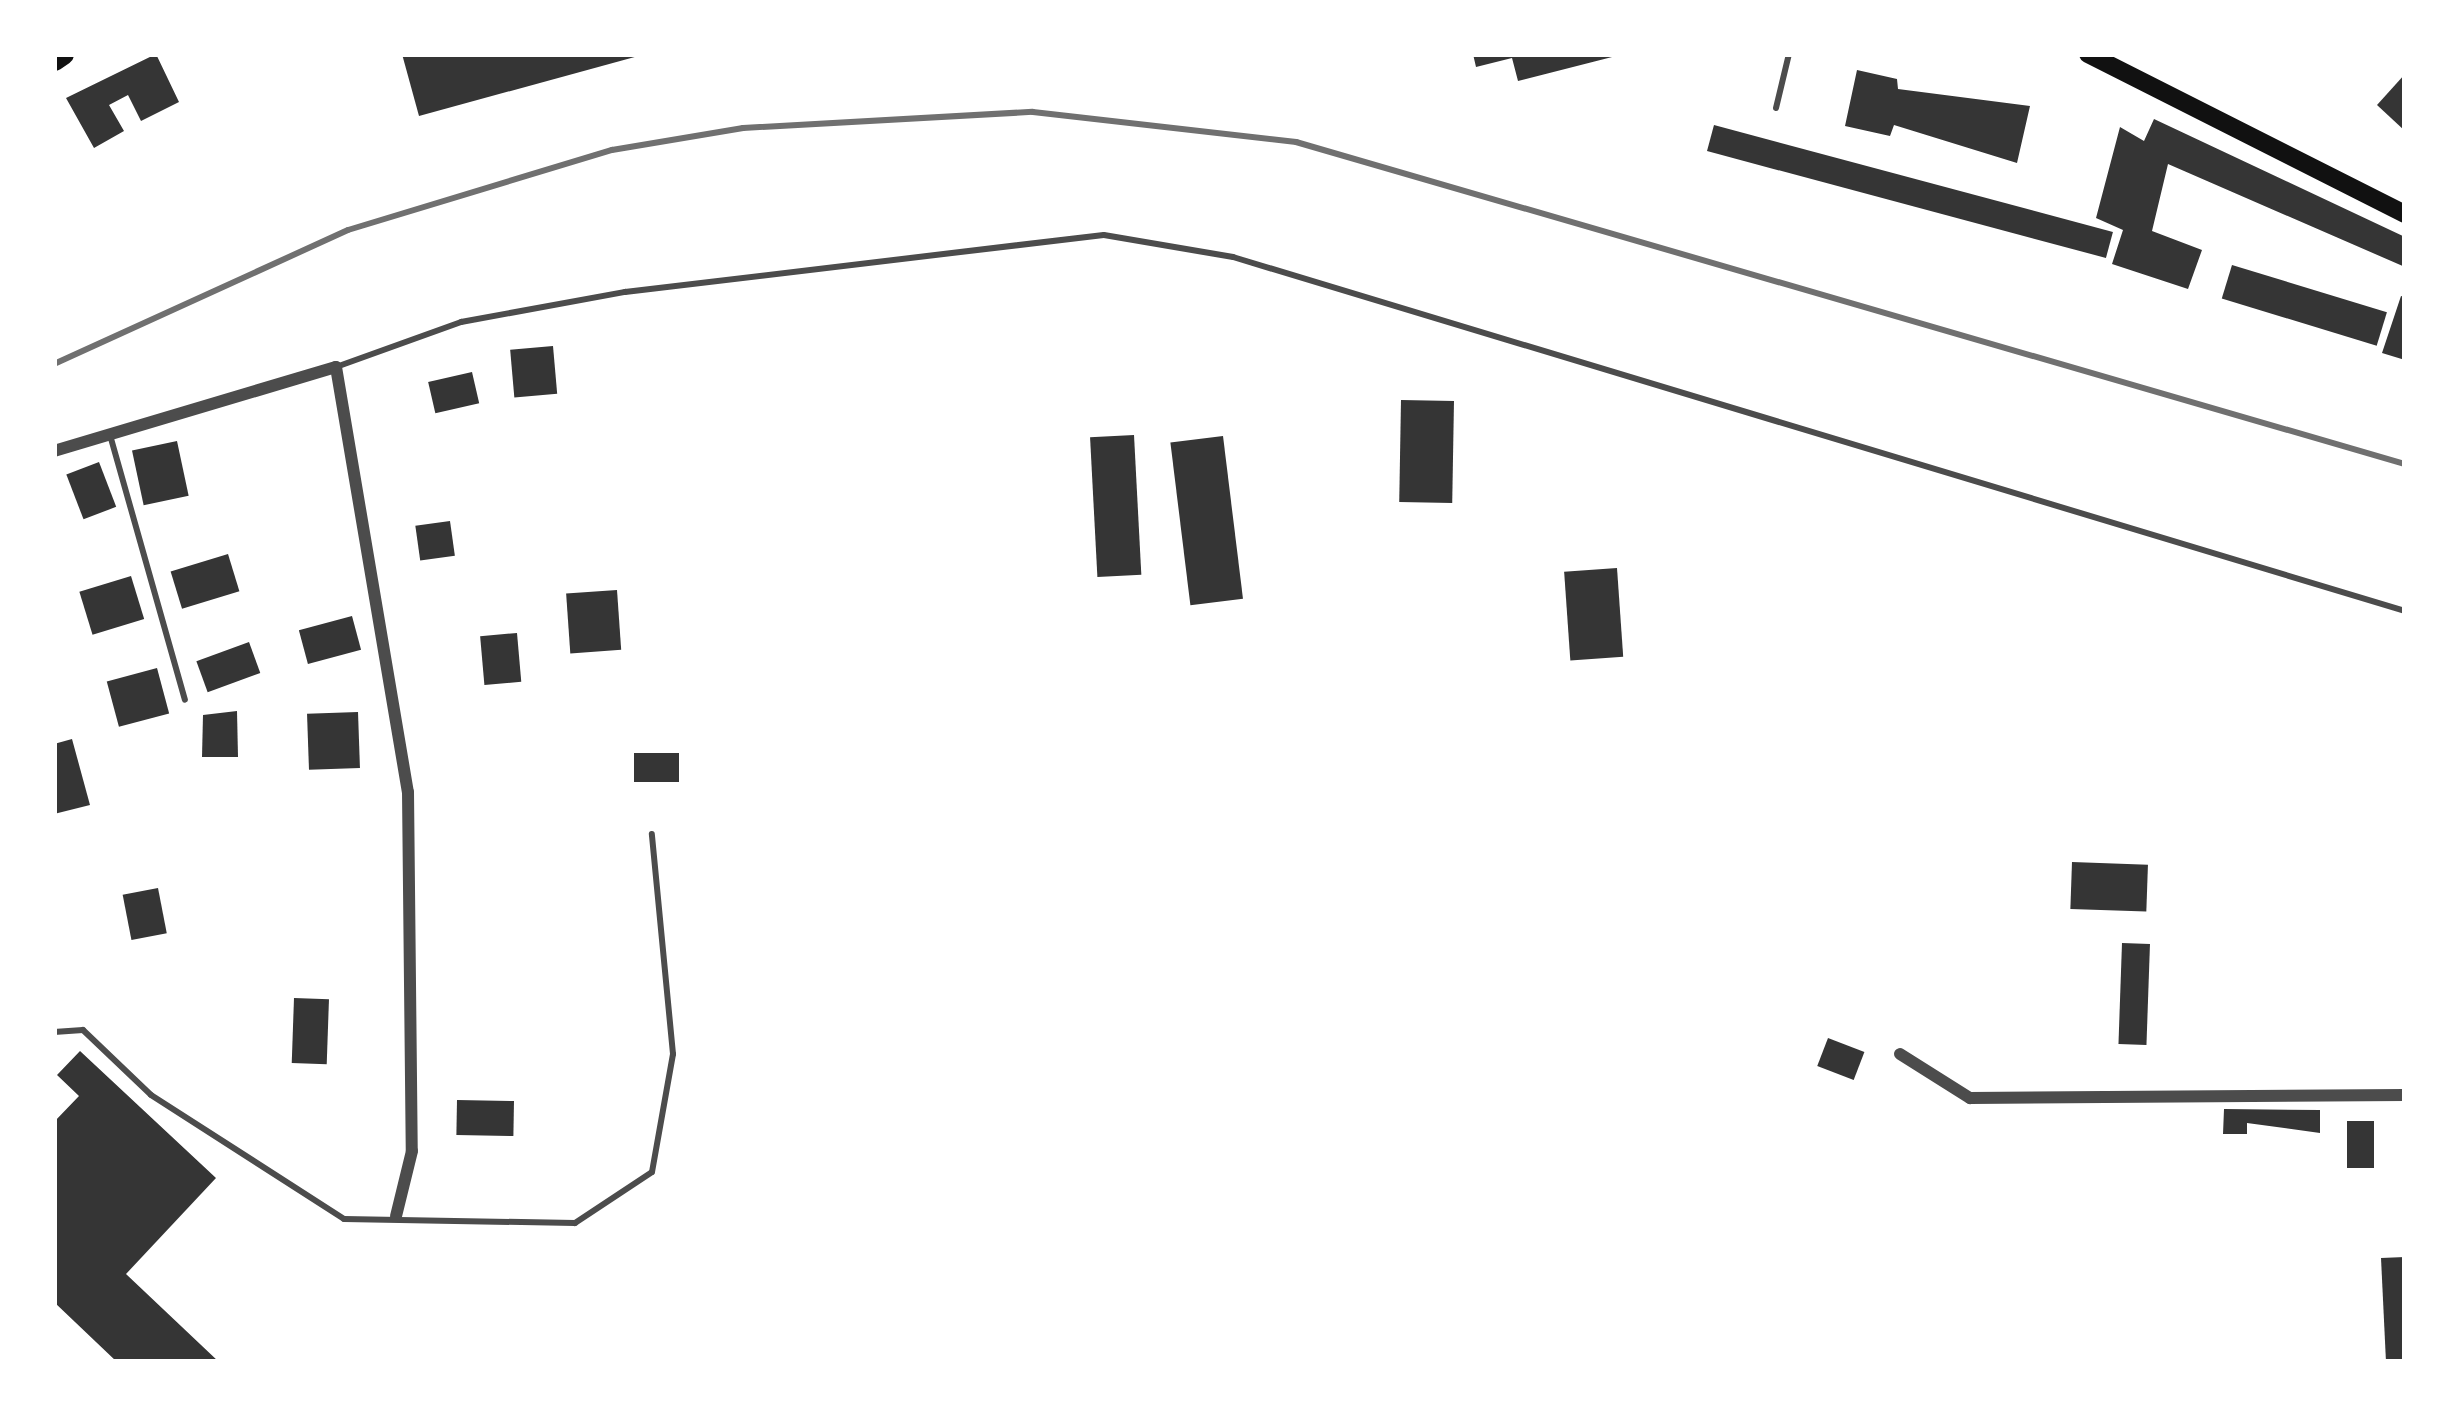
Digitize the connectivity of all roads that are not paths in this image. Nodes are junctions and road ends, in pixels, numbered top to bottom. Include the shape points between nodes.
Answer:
1 (63, 54) edge
2 (1789, 54) edge
3 (2088, 54) edge
4 (54, 60) edge
5 (1776, 108) dead end
6 (2405, 214) edge
7 (336, 368) junction
8 (109, 432) junction
9 (54, 451) edge
10 (2405, 611) edge
11 (185, 700) dead end
12 (652, 834) dead end
13 (54, 1032) edge
14 (1900, 1054) dead end
15 (2405, 1095) edge
16 (396, 1216) junction

1 - 4 main road
2 - 5 lane
3 - 6 main road
7 - 8 street
7 - 10 lane via 461,322 626,292 1104,235 1233,257
7 - 16 street via 408,792 412,1151
8 - 9 street
8 - 11 lane
12 - 16 lane via 673,1054 652,1172 574,1222
13 - 16 lane via 83,1030 152,1095 344,1219
14 - 15 street via 1970,1098

